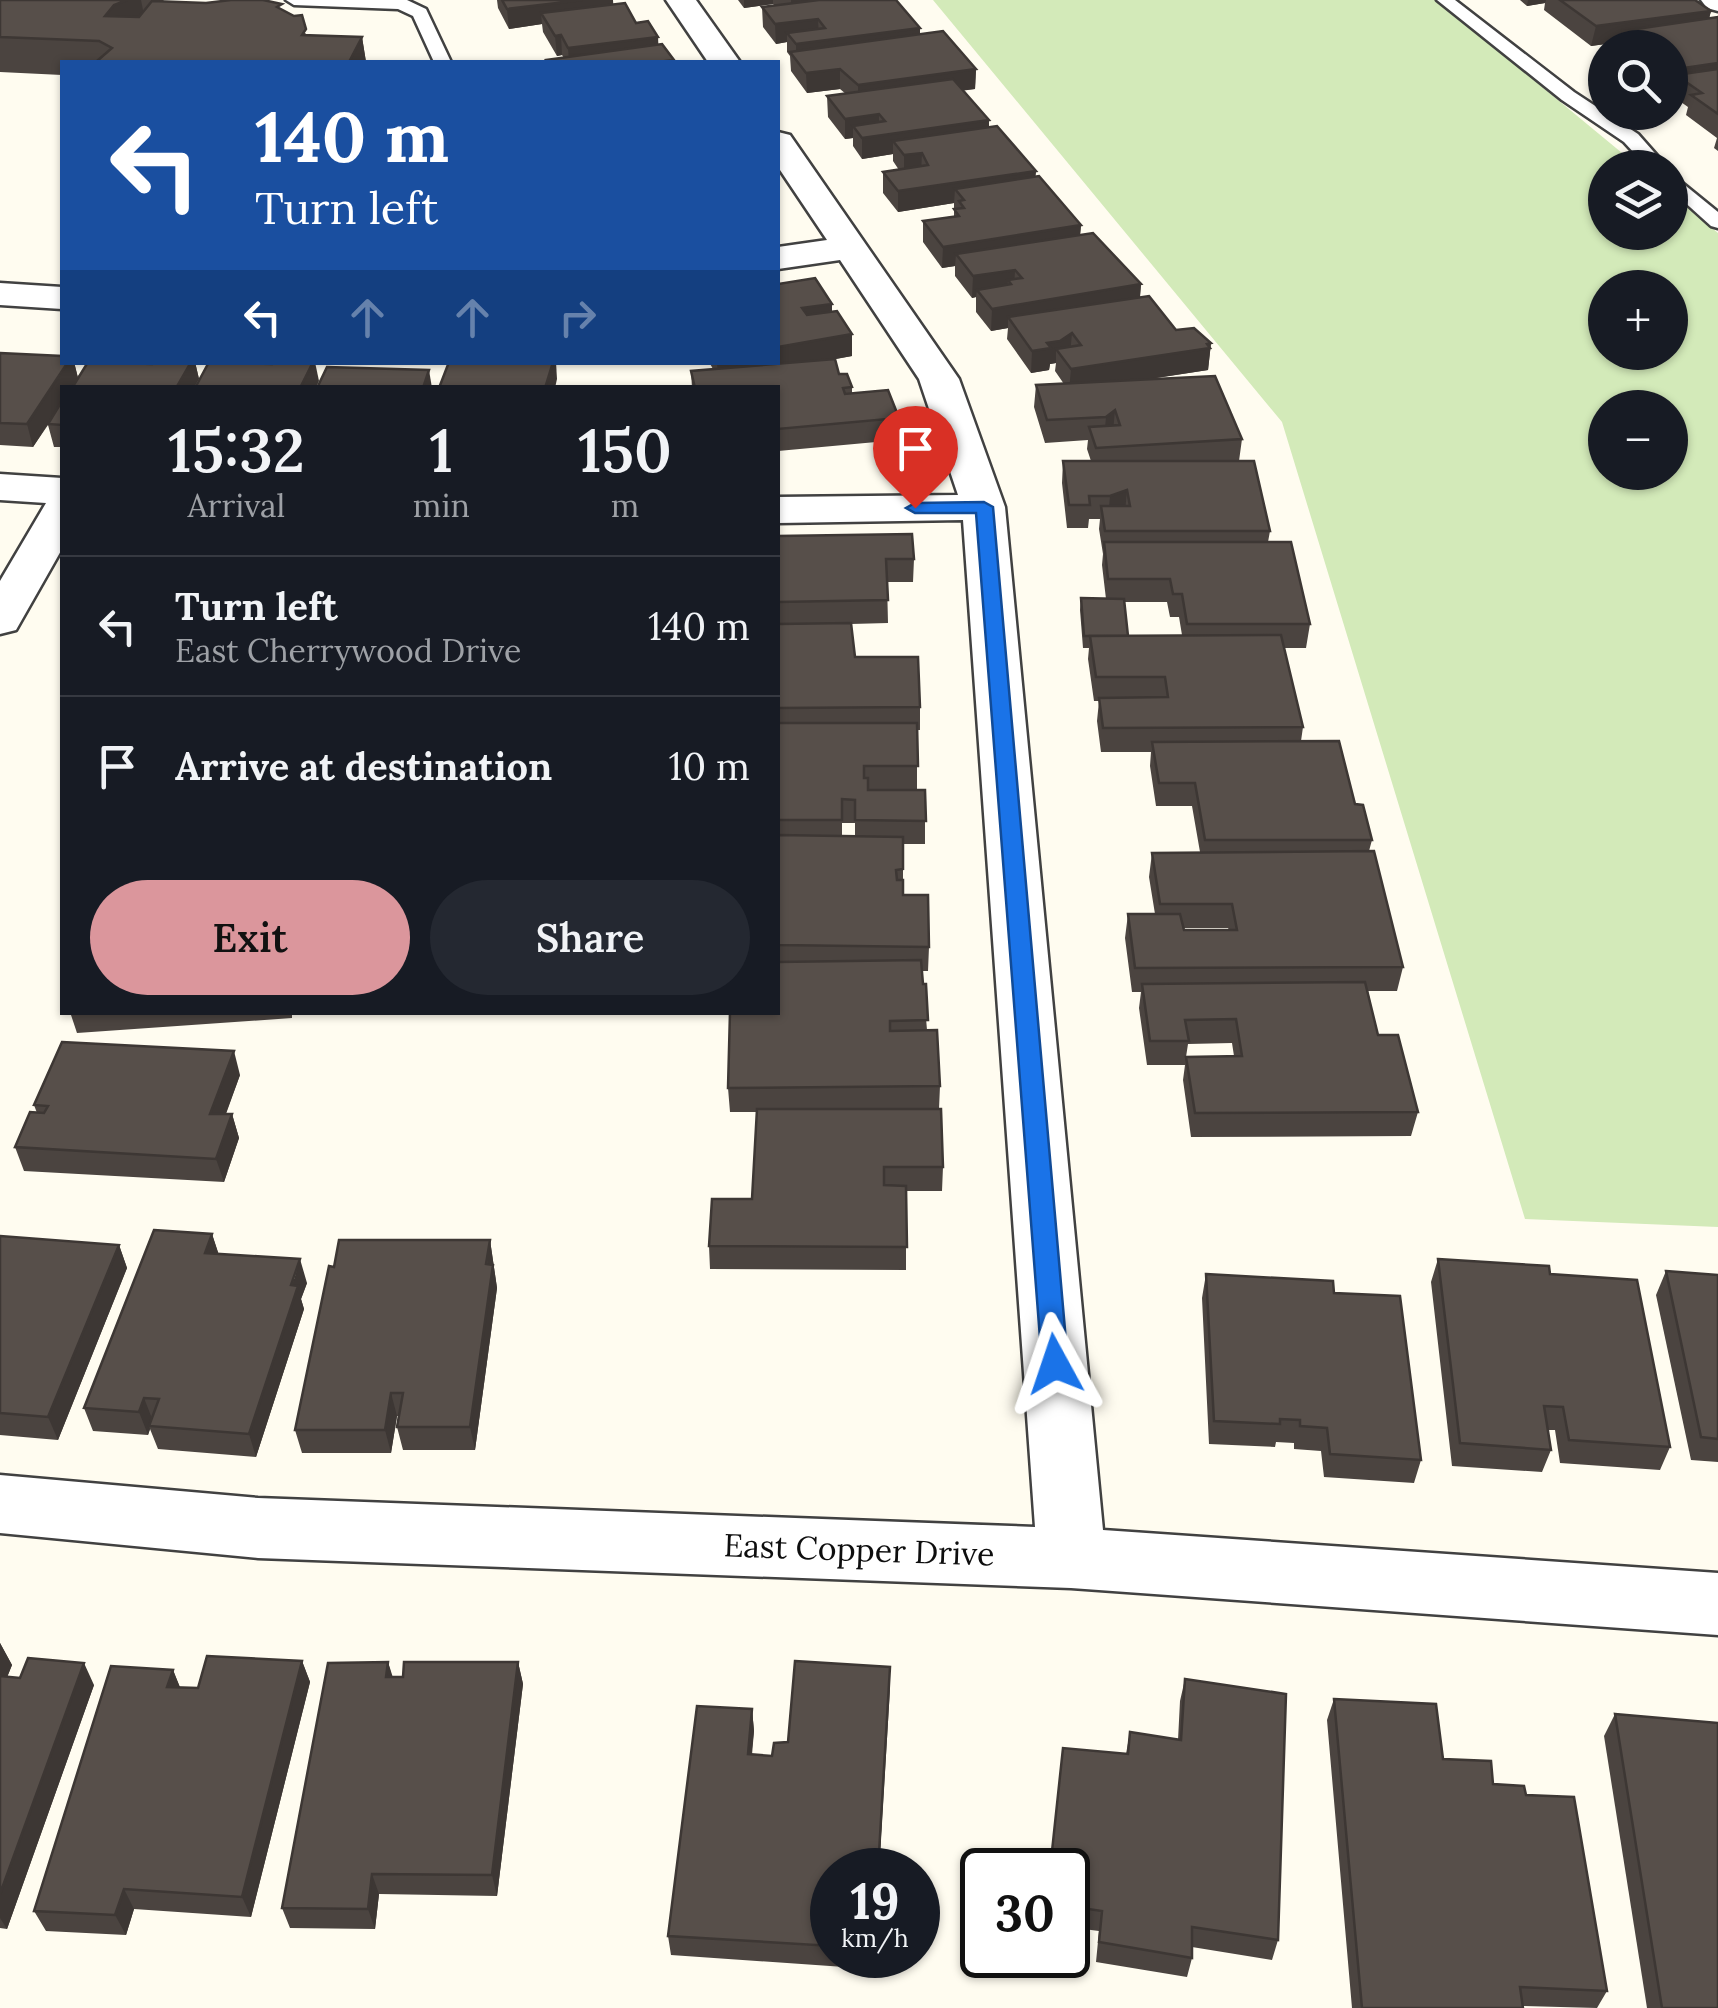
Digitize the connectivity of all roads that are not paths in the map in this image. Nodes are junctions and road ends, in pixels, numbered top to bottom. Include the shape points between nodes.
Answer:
1 (294, 0) edge
2 (682, 0) edge
3 (1444, 0) edge
4 (441, 60) edge
5 (723, 60) edge
6 (780, 145) edge
7 (1642, 150) edge
8 (1688, 195) edge
9 (1718, 222) edge
10 (850, 248) junction
11 (780, 258) edge
12 (0, 294) edge
13 (60, 298) edge
14 (0, 487) edge
15 (60, 491) edge
16 (984, 507) junction
17 (780, 510) edge
18 (60, 515) edge
19 (0, 620) edge
20 (0, 1504) edge
21 (1072, 1558) junction
22 (1718, 1604) edge

1 - 4 lane via 401,4 420,12
2 - 5 street
3 - 7 lane
6 - 10 street
8 - 9 lane
10 - 11 street
10 - 16 street via 938,379
12 - 13 street
14 - 15 street
16 - 17 street
16 - 21 street
18 - 19 street
20 - 21 street, East Copper Drive via 258,1528
21 - 22 street, East Copper Drive

